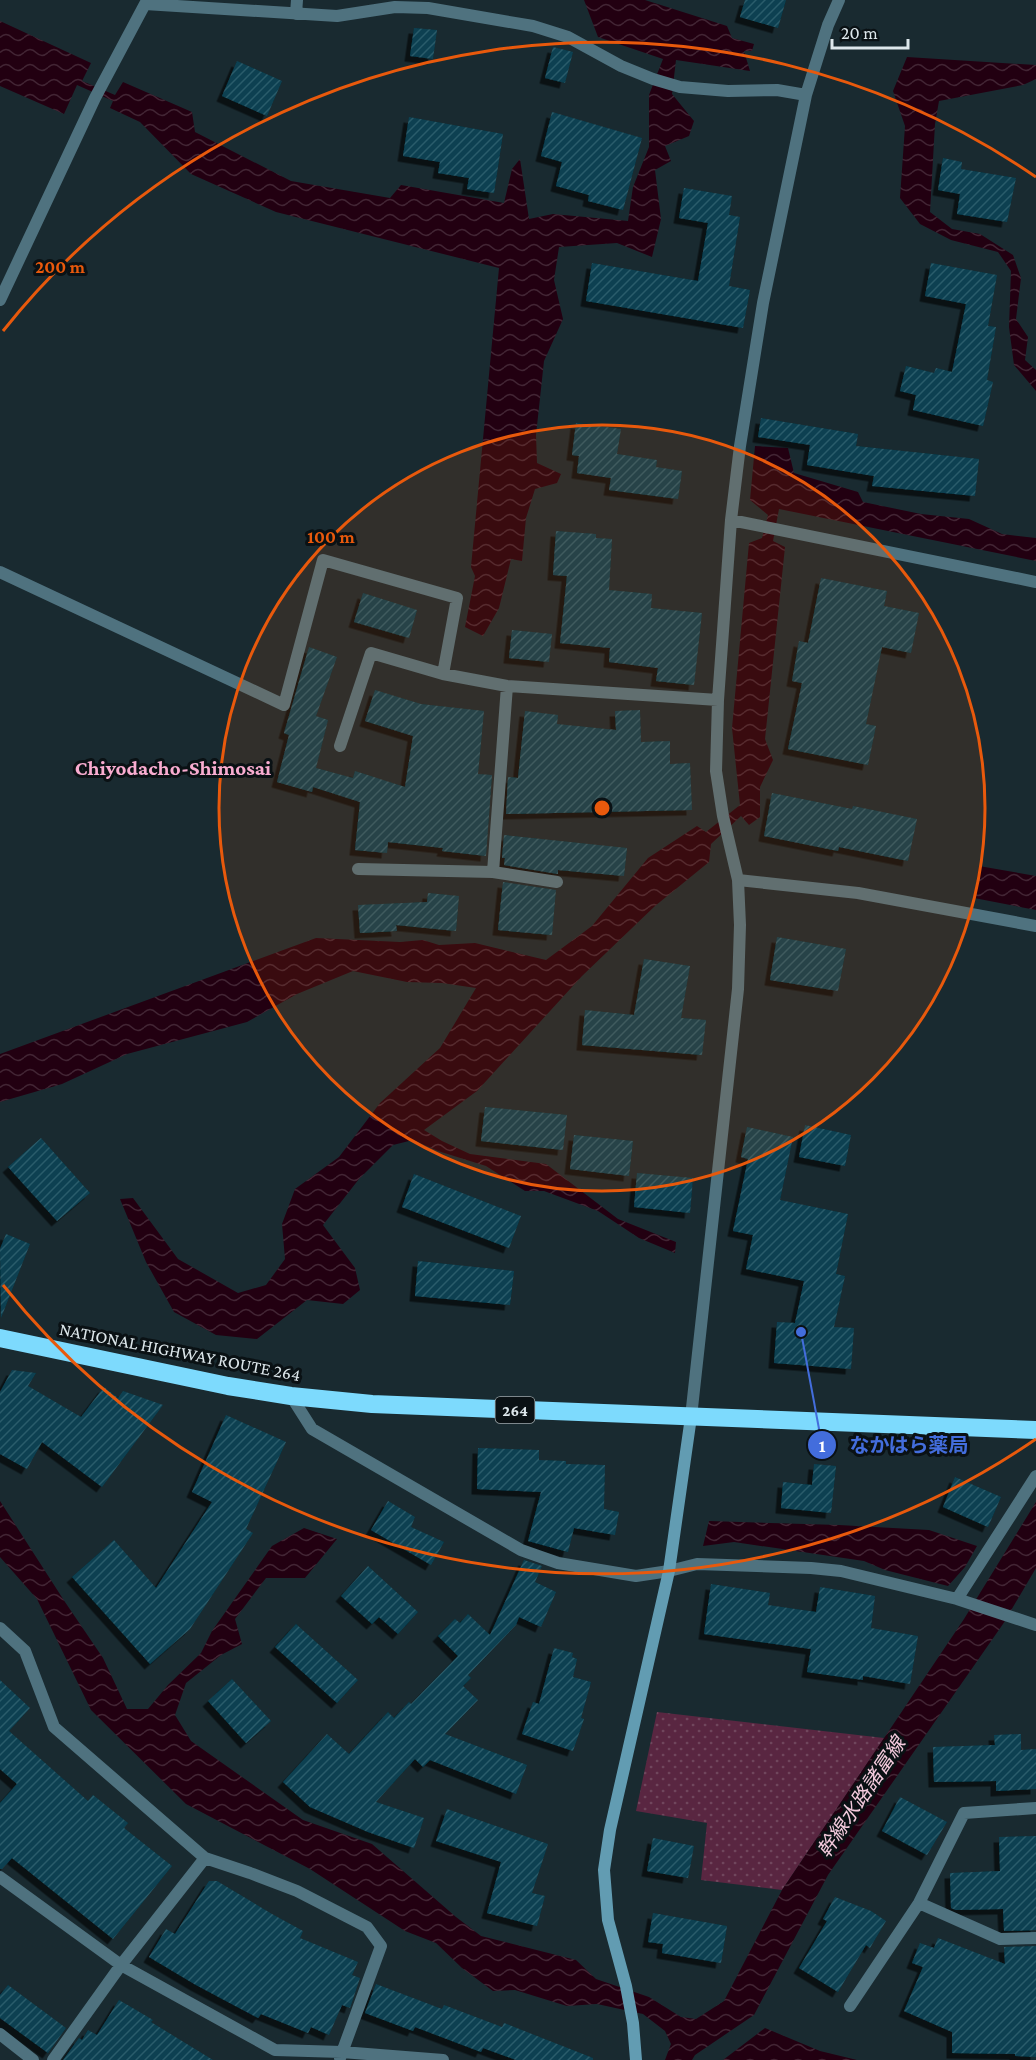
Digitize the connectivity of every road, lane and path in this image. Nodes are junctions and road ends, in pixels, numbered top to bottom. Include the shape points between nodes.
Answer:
1 (297, 0) edge
2 (839, 0) edge
3 (296, 14) junction
4 (806, 95) junction
5 (0, 300) edge
6 (731, 520) junction
7 (0, 572) edge
8 (1036, 582) edge
9 (443, 674) junction
10 (507, 686) junction
11 (718, 700) junction
12 (340, 746) dead end
13 (358, 869) dead end
14 (493, 872) junction
15 (738, 880) junction
16 (557, 882) dead end
17 (1036, 926) edge
18 (0, 1338) edge
19 (291, 1396) junction
20 (691, 1417) junction
21 (1036, 1430) edge
22 (1036, 1476) edge
23 (669, 1571) junction
24 (957, 1599) junction
25 (1036, 1624) edge
26 (0, 1628) edge
27 (1036, 1808) edge
28 (205, 1858) junction
29 (0, 1877) edge
30 (919, 1903) junction
31 (1036, 1938) edge
32 (121, 1965) junction
33 (850, 2006) dead end
34 (0, 2034) edge
35 (341, 2056) edge
36 (33, 2060) edge
37 (53, 2060) edge
38 (443, 2060) edge
39 (636, 2060) edge

1 - 3 street
2 - 4 street
3 - 4 street via 338,16 395,7 428,8 533,26 568,37 621,66 680,87 777,90
3 - 5 street via 145,4 95,98
4 - 6 street via 764,303
6 - 8 street
6 - 11 street
7 - 9 street via 284,705 323,561 457,598
9 - 10 street
9 - 12 street via 371,653
10 - 11 street
10 - 14 street
11 - 15 street via 716,771
13 - 14 street
14 - 16 street
15 - 17 street via 858,893
15 - 20 street via 738,988
18 - 19 highway, NATIONAL HIGHWAY ROUTE 264 / 264
19 - 20 highway, NATIONAL HIGHWAY ROUTE 264 / 264 via 372,1404
19 - 23 street via 312,1429 521,1550 558,1563 636,1576
20 - 21 highway, NATIONAL HIGHWAY ROUTE 264 / 264
20 - 23 street
22 - 24 street
23 - 24 street via 697,1564 811,1568
23 - 39 street via 604,1870 608,1920 626,1986
24 - 25 street
26 - 28 street via 25,1651 54,1727
27 - 30 street via 964,1813
28 - 32 street
28 - 35 street via 297,1891 367,1927 381,1946
29 - 32 street
30 - 31 street via 1000,1939
30 - 33 street
32 - 35 street via 275,2050
32 - 37 street
34 - 36 street
35 - 38 street

